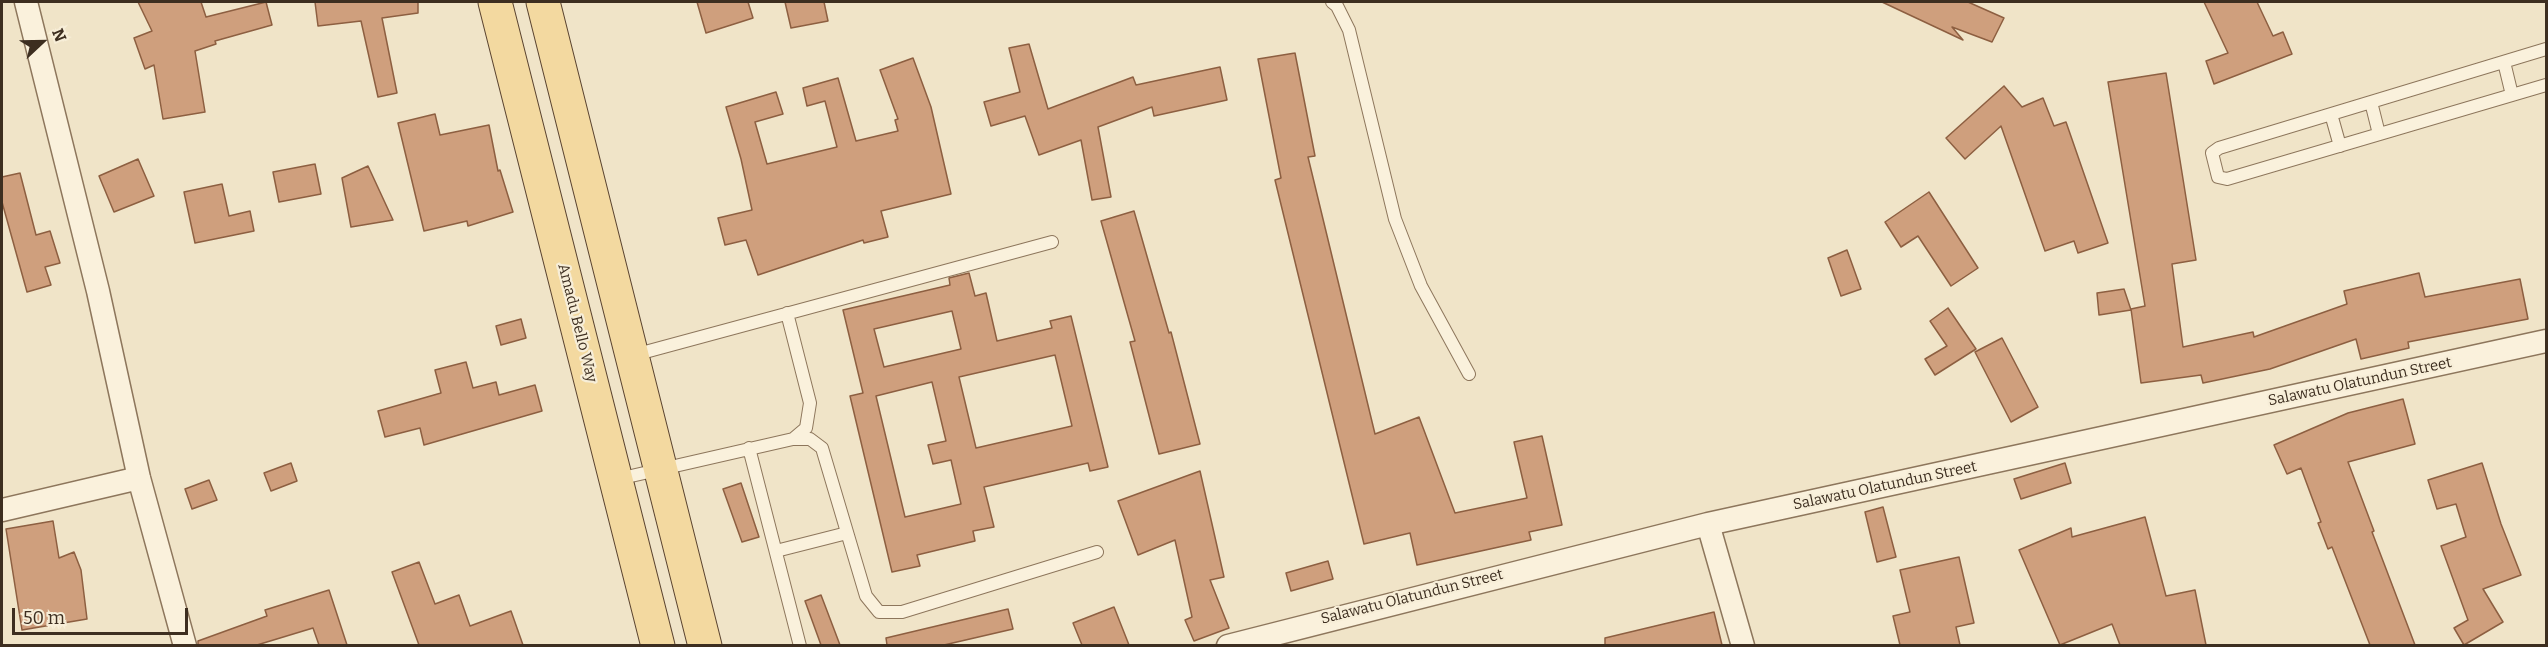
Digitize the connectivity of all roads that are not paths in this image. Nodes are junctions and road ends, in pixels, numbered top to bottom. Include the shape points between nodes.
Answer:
1 (26, 2) edge
2 (495, 2) edge
3 (543, 2) edge
4 (1332, 2) edge
5 (2547, 49) edge
6 (2504, 62) junction
7 (2547, 85) edge
8 (2512, 95) junction
9 (2371, 102) junction
10 (2331, 114) junction
11 (2379, 134) junction
12 (2340, 146) junction
13 (1052, 242) dead end
14 (787, 313) junction
15 (2547, 342) edge
16 (633, 355) junction
17 (1469, 374) dead end
18 (793, 439) junction
19 (749, 448) junction
20 (661, 468) junction
21 (139, 478) junction
22 (617, 479) junction
23 (2, 510) edge
24 (1708, 524) junction
25 (847, 533) junction
26 (776, 551) junction
27 (1097, 552) dead end
28 (185, 645) edge
29 (658, 645) edge
30 (705, 645) edge
31 (800, 645) edge
32 (1228, 645) edge
33 (1743, 645) edge

1 - 21 street via 98,291
2 - 22 main road, Amadu Bello Way
3 - 16 main road
4 - 17 lane via 1349,30 1395,219 1421,286
5 - 6 lane
6 - 8 lane
6 - 9 lane
7 - 8 lane
8 - 11 lane
9 - 10 lane
9 - 11 lane
10 - 12 lane
10 - 12 lane via 2219,148 2212,153 2218,177 2227,179
11 - 12 lane
13 - 14 lane
14 - 16 lane
14 - 18 lane via 810,403 806,428
15 - 24 street, Salawatu Olatundun Street
16 - 20 main road
18 - 19 lane
18 - 25 lane via 810,439 822,448
19 - 20 lane
19 - 26 lane
20 - 22 lane
20 - 30 main road
21 - 23 street
21 - 28 street
22 - 29 main road, Amadu Bello Way
24 - 32 street, Salawatu Olatundun Street
24 - 33 street
25 - 26 lane
25 - 27 lane via 866,596 879,612 902,612
26 - 31 lane

